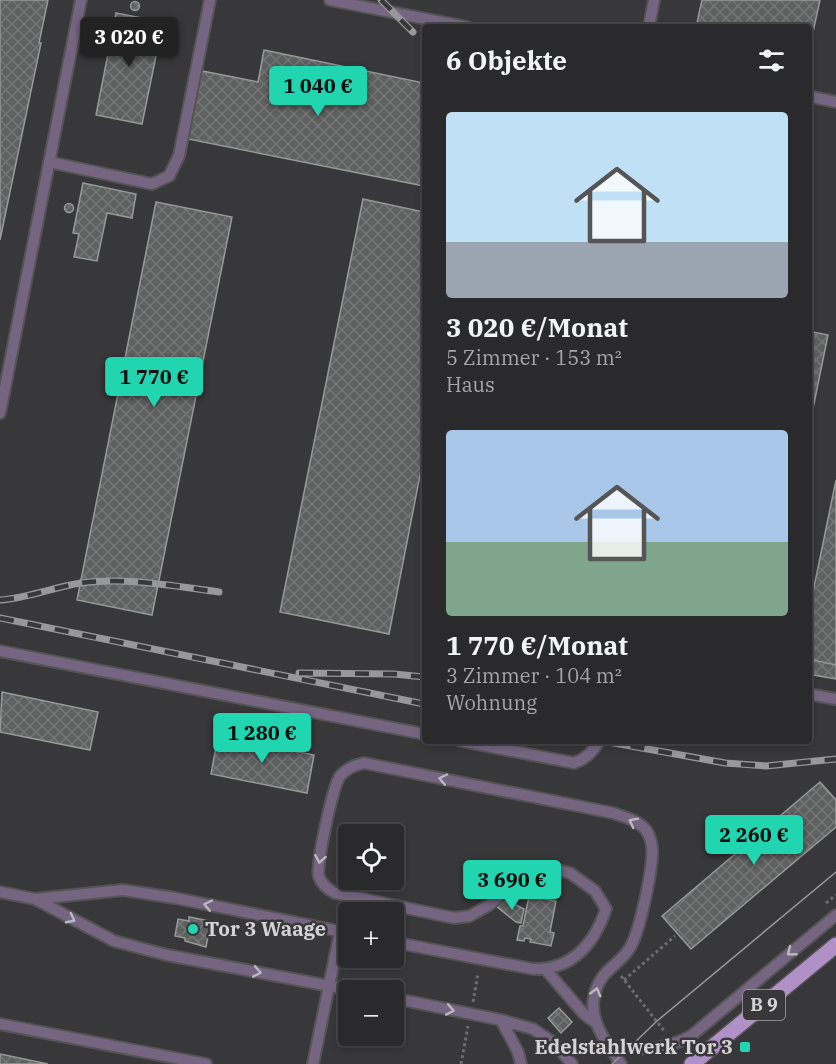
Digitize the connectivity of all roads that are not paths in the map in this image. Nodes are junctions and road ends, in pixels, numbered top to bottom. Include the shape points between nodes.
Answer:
1 (81, 0) edge
2 (210, 0) edge
3 (330, 0) edge
4 (654, 0) edge
5 (452, 24) edge
6 (650, 24) edge
7 (812, 97) edge
8 (836, 102) edge
9 (49, 162) junction
10 (0, 413) edge
11 (0, 651) edge
12 (812, 695) edge
13 (836, 699) edge
14 (422, 734) edge
15 (476, 744) edge
16 (598, 744) edge
17 (0, 892) edge
18 (35, 899) junction
19 (836, 915) edge
20 (338, 932) edge
21 (404, 944) edge
22 (836, 945) edge
23 (338, 956) edge
24 (546, 970) junction
25 (330, 986) junction
26 (338, 988) edge
27 (404, 1000) edge
28 (501, 1020) junction
29 (596, 1023) junction
30 (0, 1024) edge
31 (609, 1047) junction
32 (206, 1064) edge
33 (313, 1064) edge
34 (521, 1064) edge
35 (572, 1064) edge
36 (621, 1064) edge
37 (692, 1064) edge

1 - 9 lane
2 - 9 lane via 179,156 169,176 152,184
3 - 5 lane
4 - 6 lane
7 - 8 lane
9 - 10 lane
11 - 14 lane
12 - 13 lane
15 - 16 lane via 574,763
17 - 18 lane
20 -> 18 lane via 123,890
18 -> 25 lane via 114,942
19 -> 31 lane via 692,1036 658,1049
21 - 24 lane
22 - 37 main road, B 9
23 - 25 lane
24 - 29 lane
29 -> 24 lane via 593,999 601,976 630,948 638,930 652,856 646,830 613,813 364,763 349,767 339,777 318,875 324,887 335,893 454,918 470,916 527,873 546,867 570,873 595,891 606,909 598,931 563,964
25 - 26 lane
25 - 33 lane
27 -> 28 lane
28 - 34 lane
28 - 35 lane via 533,1029 554,1043
29 - 31 lane
30 - 32 lane
31 - 36 lane

